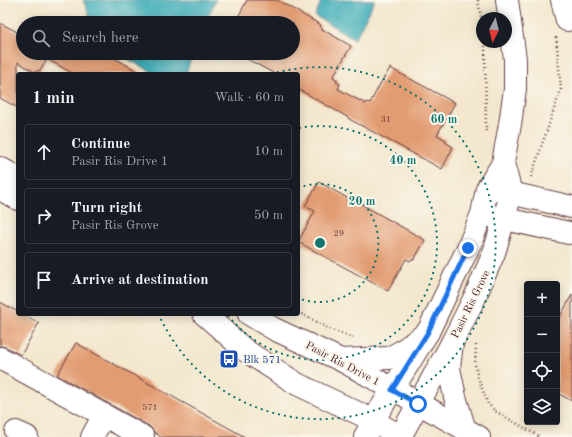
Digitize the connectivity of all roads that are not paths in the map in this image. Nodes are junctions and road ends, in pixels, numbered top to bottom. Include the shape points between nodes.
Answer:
1 (507, 0) edge
2 (503, 163) junction
3 (0, 168) edge
4 (16, 177) edge
5 (0, 189) edge
6 (488, 189) junction
7 (518, 194) junction
8 (16, 198) edge
9 (572, 206) edge
10 (482, 214) junction
11 (504, 219) junction
12 (571, 231) edge
13 (206, 316) edge
14 (252, 316) edge
15 (428, 332) junction
16 (452, 343) junction
17 (0, 358) edge
18 (341, 360) junction
19 (392, 390) junction
20 (418, 404) junction
21 (104, 415) junction
22 (369, 429) edge
23 (472, 433) edge
24 (92, 437) edge
25 (143, 437) edge
26 (401, 437) edge

1 - 2 street, Pasir Ris Grove via 515,89
2 - 6 street, Pasir Ris Grove
2 - 7 street, Pasir Ris Grove
3 - 4 street
5 - 8 street
6 - 7 street
6 - 10 street, Pasir Ris Grove
7 - 9 street
7 - 11 street, Pasir Ris Grove
10 - 11 street
10 - 15 street, Pasir Ris Grove
11 - 12 street
11 - 16 street, Pasir Ris Grove via 494,253
13 - 22 street via 246,351
14 - 18 street, Pasir Ris Drive 1 via 274,329
15 - 18 street via 389,358
15 - 19 street, Pasir Ris Grove
16 - 20 street, Pasir Ris Grove
16 - 23 street via 449,368 455,397
17 - 21 street
18 - 19 street, Pasir Ris Drive 1
19 - 20 street, Pasir Ris Drive 1
19 - 22 street, Pasir Ris Grove
20 - 23 street, Pasir Ris Drive 1
20 - 26 street, Pasir Ris Grove
21 - 24 street
21 - 25 street
22 - 26 street

